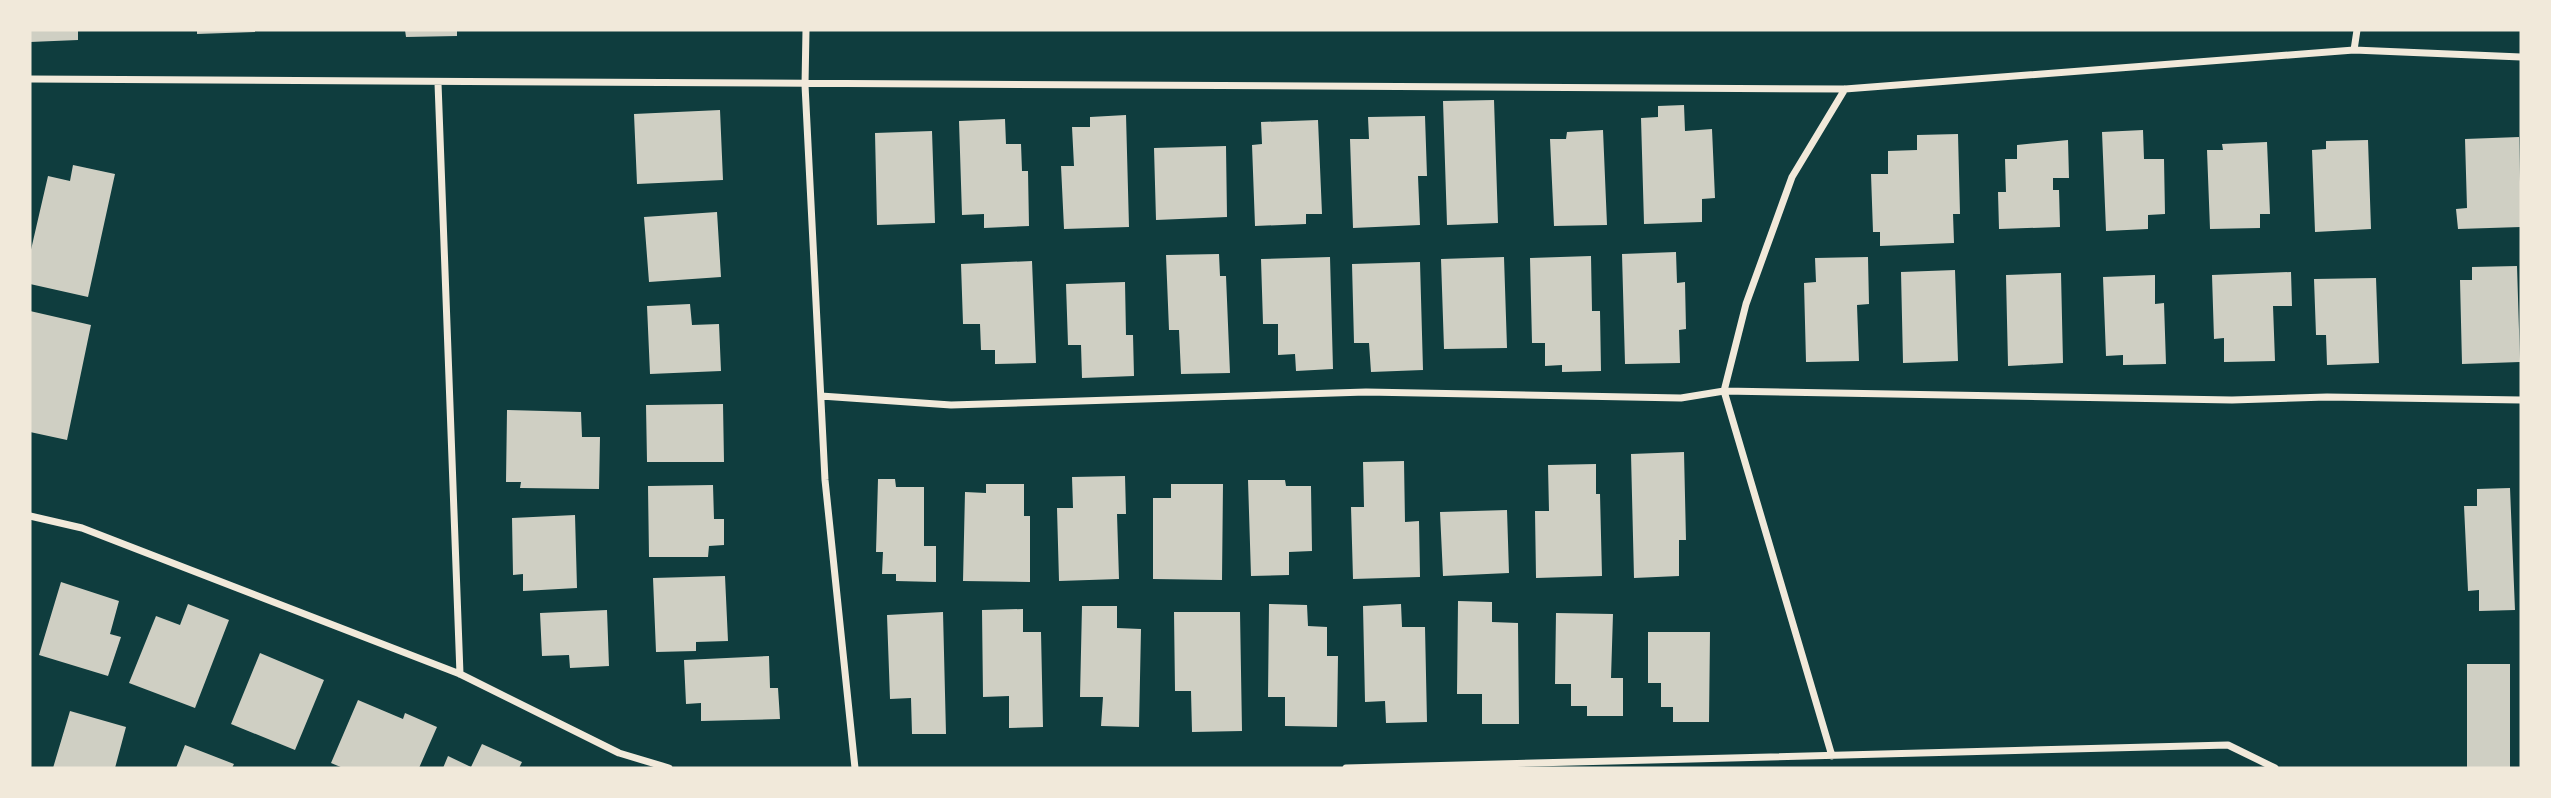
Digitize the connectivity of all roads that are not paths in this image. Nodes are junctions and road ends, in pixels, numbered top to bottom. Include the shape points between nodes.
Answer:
1 (806, 30) edge
2 (2357, 30) edge
3 (2354, 50) junction
4 (2521, 57) edge
5 (30, 79) edge
6 (438, 83) junction
7 (805, 85) junction
8 (1845, 89) junction
9 (1724, 391) junction
10 (821, 396) junction
11 (2521, 400) edge
12 (30, 516) edge
13 (460, 674) junction
14 (1832, 756) junction
15 (669, 768) edge
16 (855, 768) edge
17 (1346, 768) edge
18 (2275, 768) edge

1 - 7 street
2 - 3 street
3 - 4 street
3 - 8 street
5 - 6 street
6 - 7 street
6 - 13 street
7 - 8 street
7 - 10 street
8 - 9 street via 1792,177 1746,303
9 - 10 street via 1681,398 1366,393 951,405
9 - 11 street
9 - 14 street
10 - 16 street via 825,480
12 - 13 street via 82,528
13 - 15 street via 619,753
14 - 17 street
14 - 18 street via 2228,745

